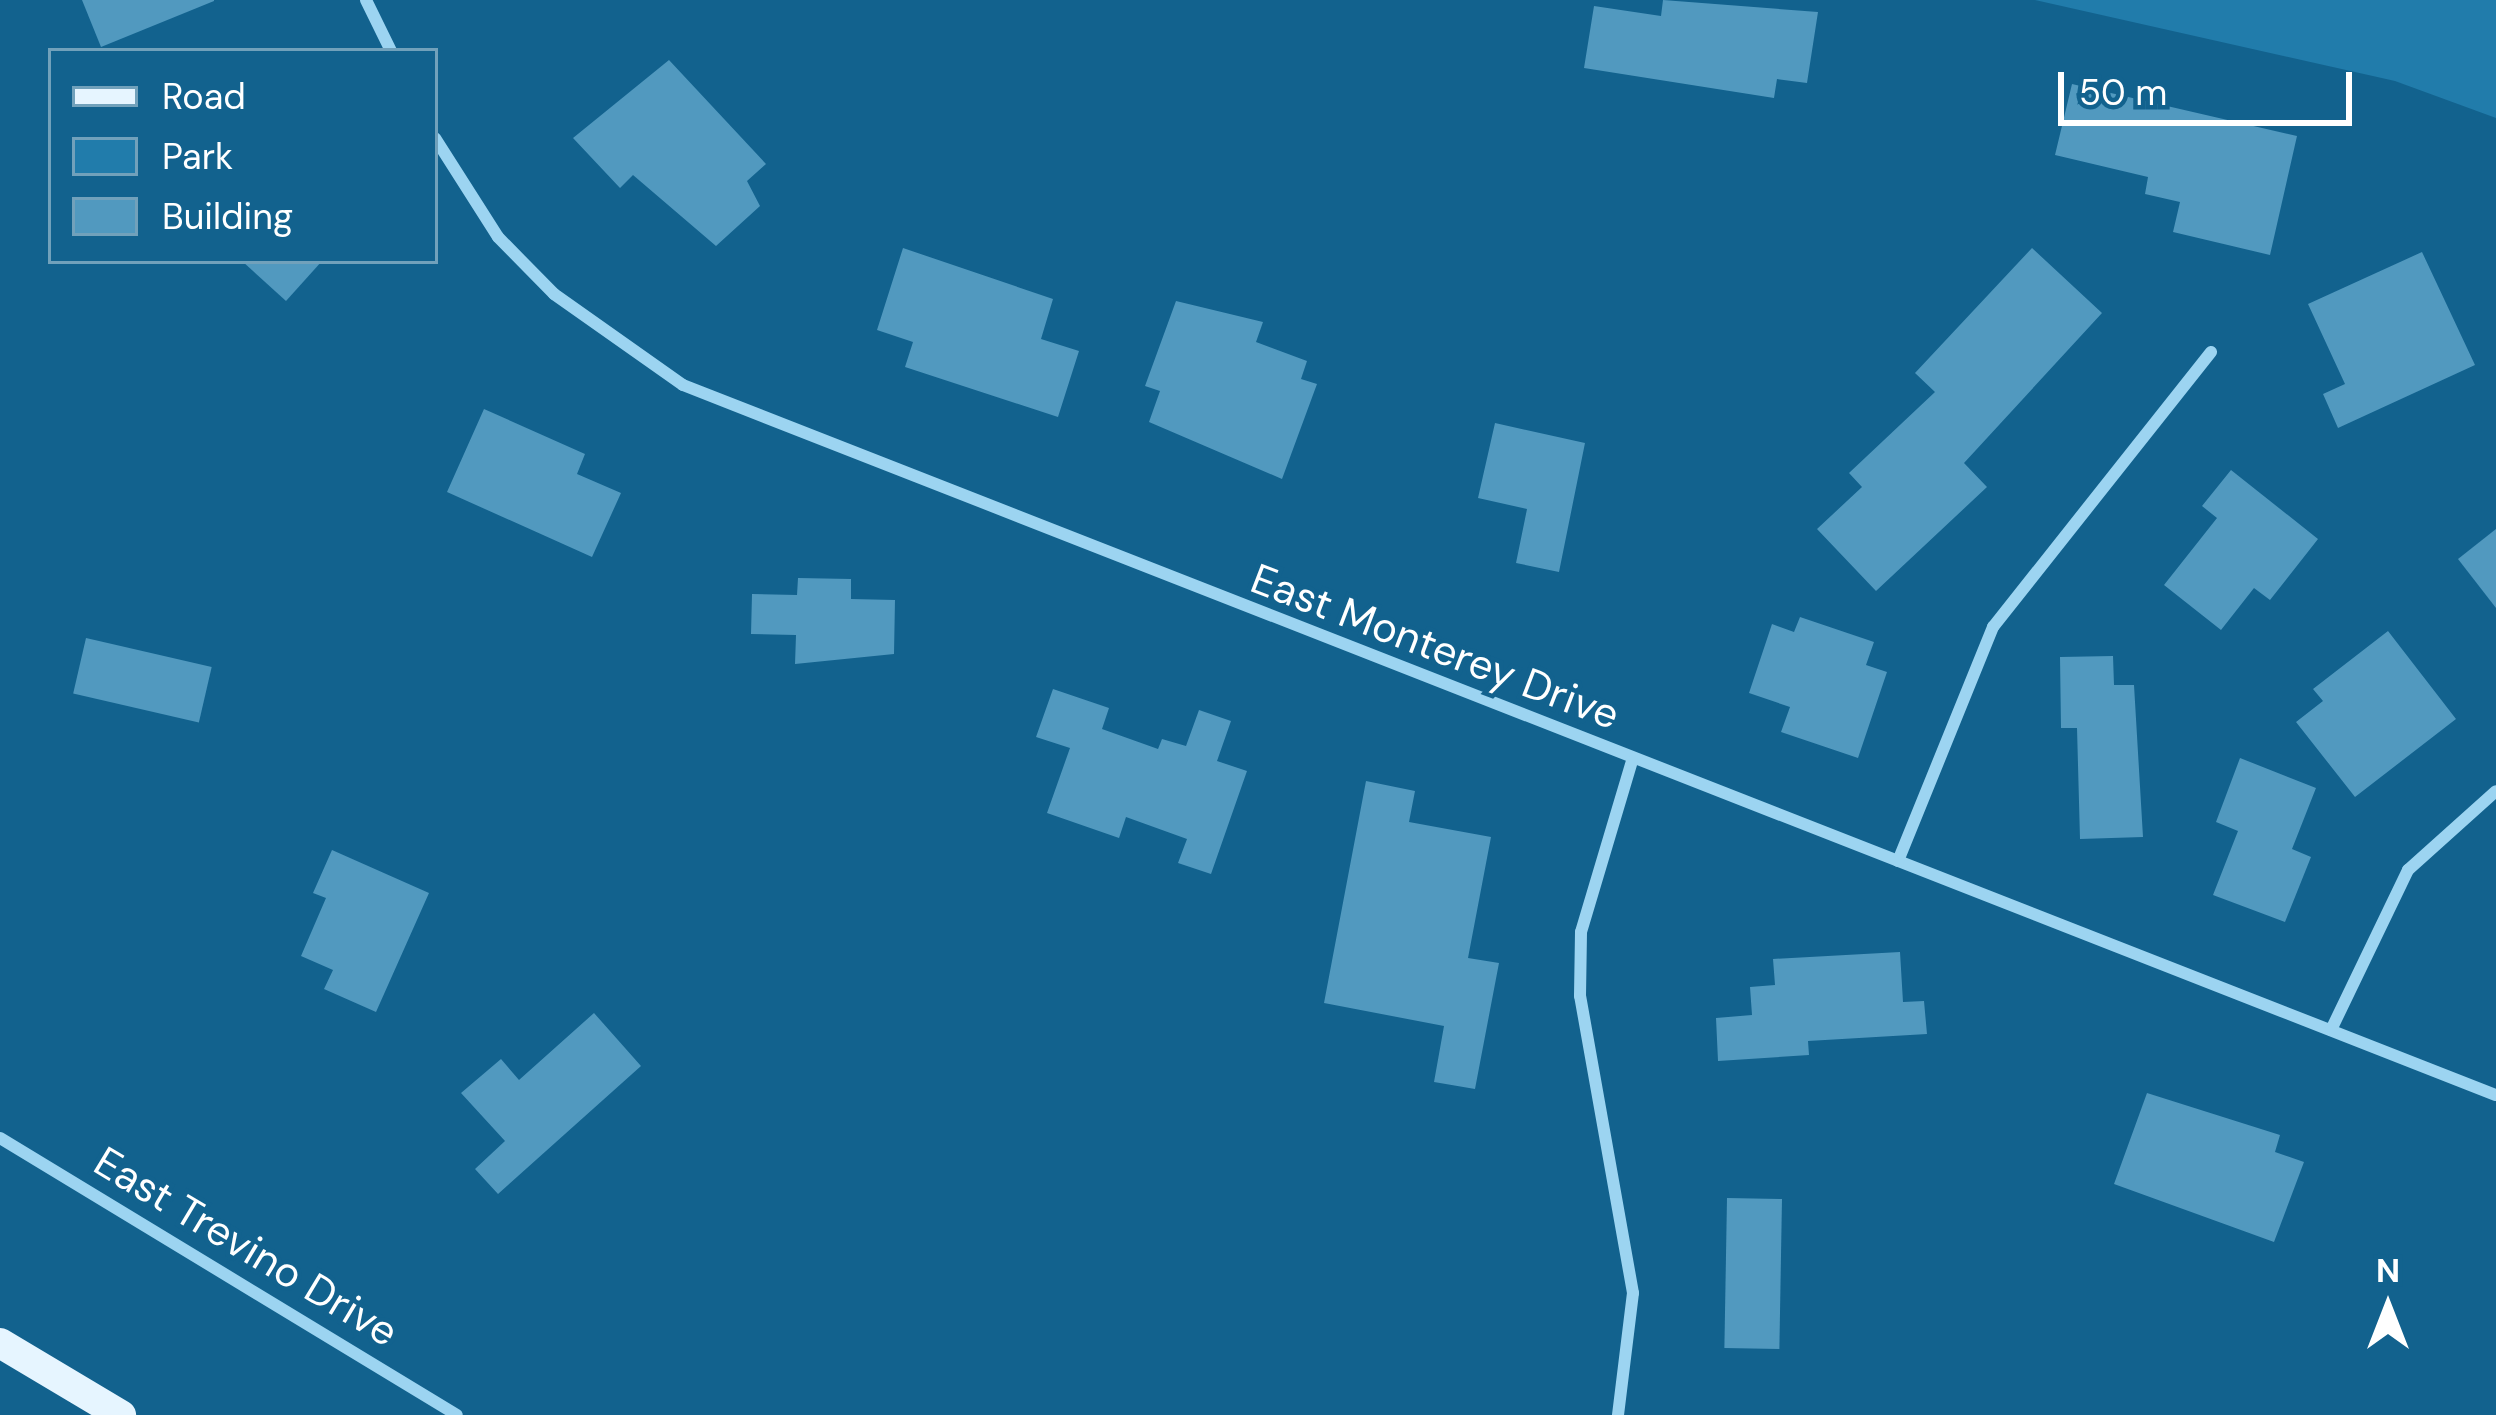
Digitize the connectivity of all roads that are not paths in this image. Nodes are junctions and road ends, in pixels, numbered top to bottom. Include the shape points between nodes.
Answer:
1 (366, 0) edge
2 (390, 48) edge
3 (438, 143) edge
4 (2211, 352) dead end
5 (1632, 761) junction
6 (2496, 791) edge
7 (1898, 861) junction
8 (2331, 1030) junction
9 (2496, 1095) edge
10 (0, 1138) edge
11 (0, 1343) edge
12 (121, 1415) edge
13 (457, 1415) edge
14 (1618, 1415) edge

1 - 2 street
3 - 5 street, East Monterey Drive via 498,237 554,294 683,385
4 - 7 street via 1994,627
5 - 7 street, East Monterey Drive
5 - 14 street via 1581,932 1580,996 1633,1293
6 - 8 street via 2408,870
7 - 8 street, East Monterey Drive
8 - 9 street, East Monterey Drive
10 - 13 street, East Trevino Drive
11 - 12 main road

